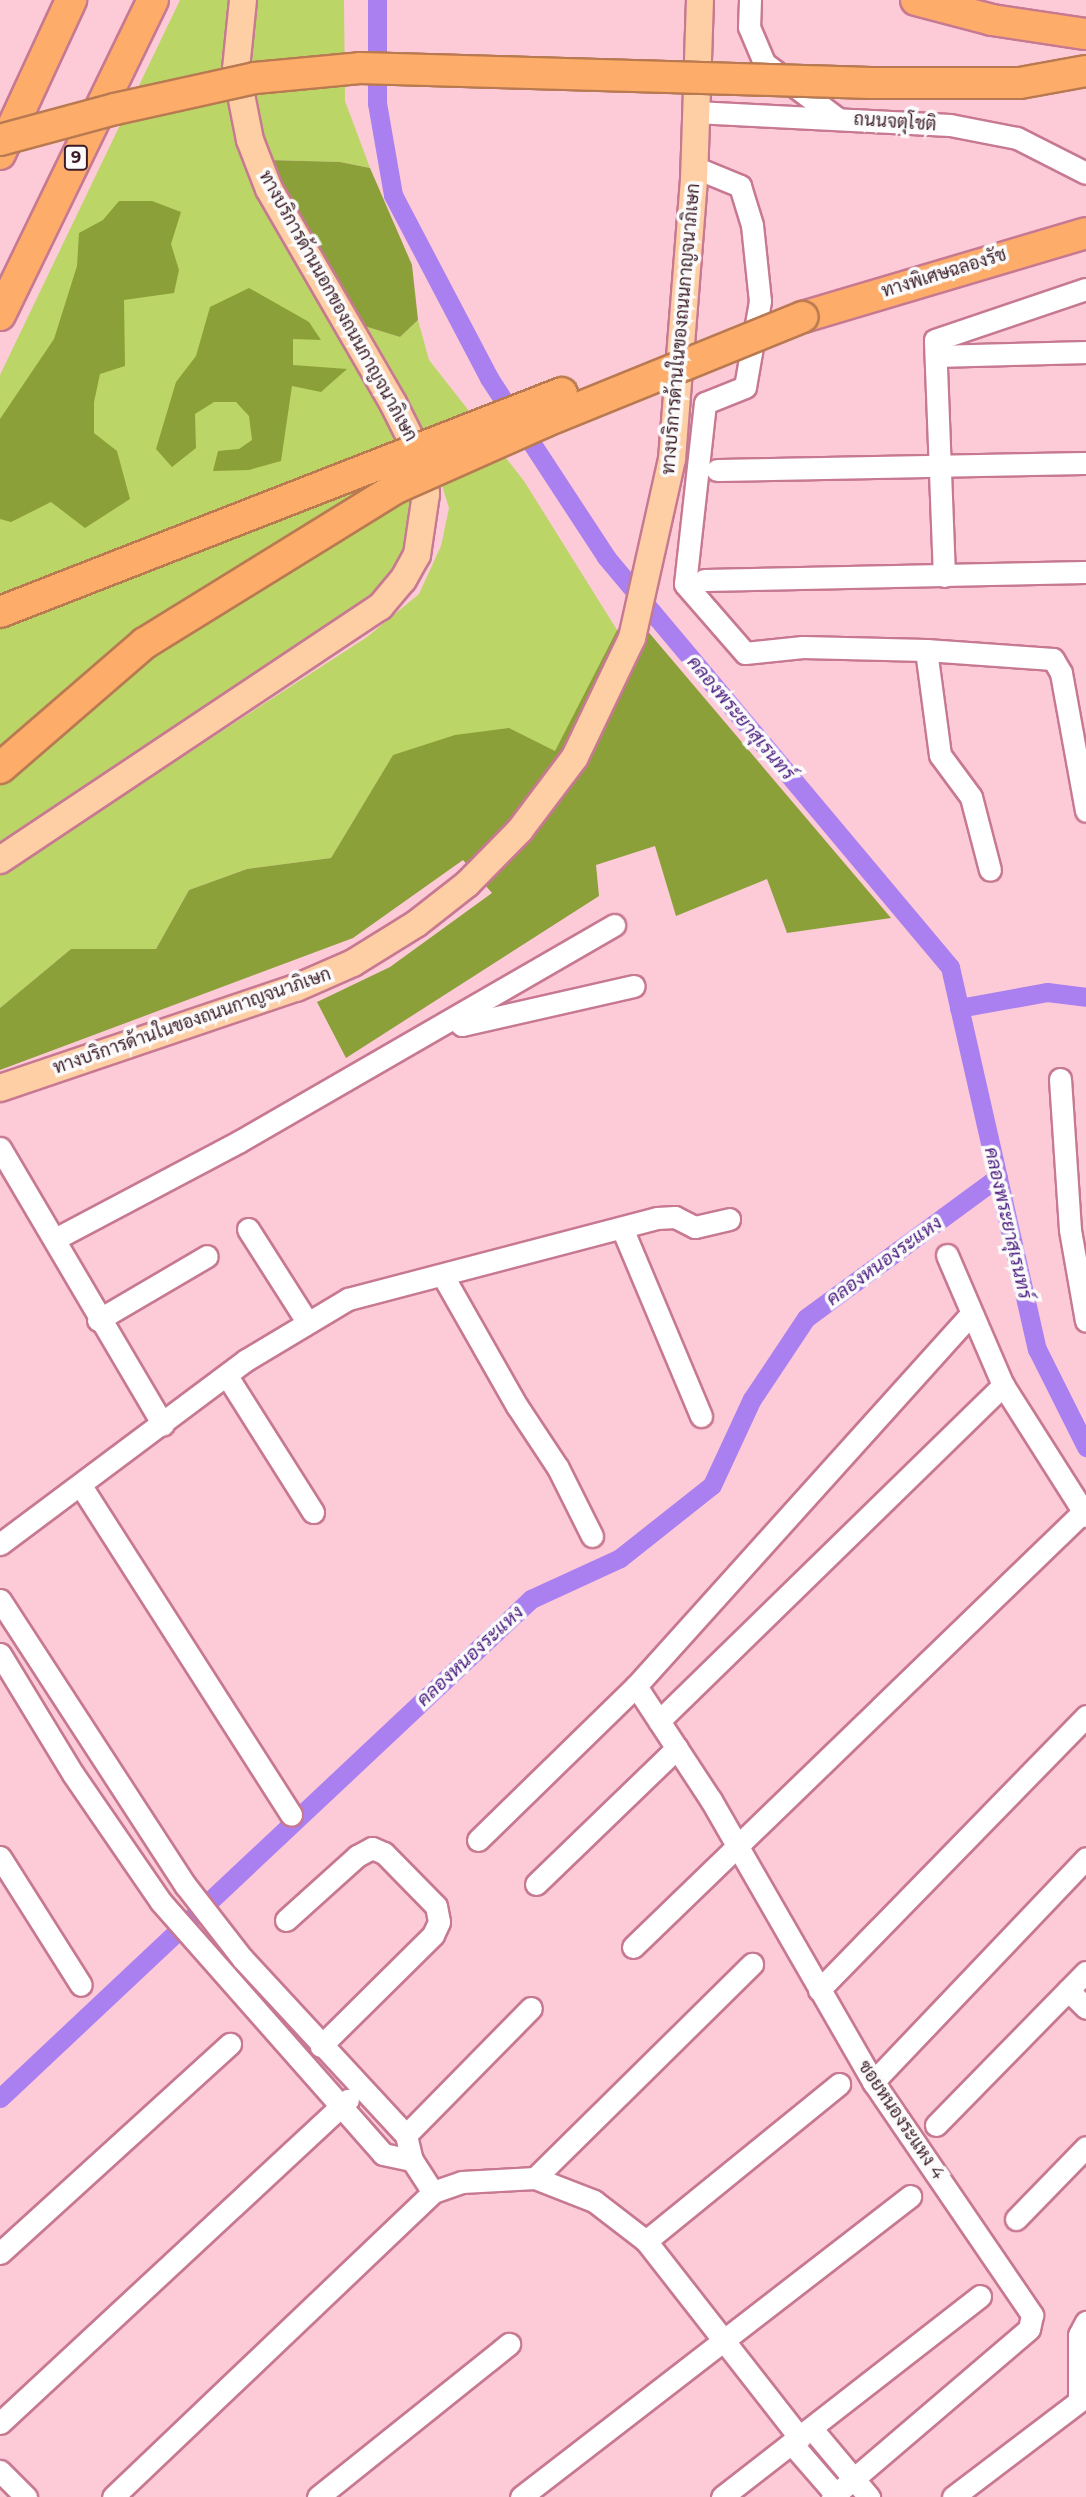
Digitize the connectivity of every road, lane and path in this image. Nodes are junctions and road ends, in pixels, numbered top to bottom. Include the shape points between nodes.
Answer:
1 (71, 0) edge
2 (153, 0) edge
3 (243, 0) edge
4 (750, 0) edge
5 (916, 0) edge
6 (698, 2) edge
7 (1086, 34) edge
8 (1086, 71) edge
9 (695, 112) junction
10 (837, 118) junction
11 (0, 140) edge
12 (0, 154) edge
13 (1086, 173) edge
14 (694, 174) junction
15 (1086, 233) edge
16 (1086, 289) edge
17 (0, 316) edge
18 (803, 317) junction
19 (1086, 352) edge
20 (936, 356) junction
21 (1086, 463) edge
22 (940, 468) junction
23 (716, 470) dead end
24 (1086, 572) edge
25 (944, 576) junction
26 (704, 580) dead end
27 (0, 612) edge
28 (926, 649) junction
29 (0, 768) edge
30 (1086, 811) edge
31 (0, 860) edge
32 (990, 870) dead end
33 (614, 925) dead end
34 (634, 986) dead end
35 (460, 1019) junction
36 (1060, 1079) dead end
37 (0, 1088) edge
38 (0, 1148) edge
39 (729, 1219) dead end
40 (622, 1228) junction
41 (248, 1229) dead end
42 (1078, 1230) edge
43 (57, 1244) junction
44 (947, 1255) dead end
45 (207, 1256) dead end
46 (443, 1276) junction
47 (971, 1314) junction
48 (98, 1320) junction
49 (306, 1320) junction
50 (1086, 1321) edge
51 (227, 1376) junction
52 (1003, 1385) junction
53 (701, 1416) dead end
54 (163, 1425) junction
55 (81, 1486) junction
56 (313, 1513) dead end
57 (1085, 1513) edge
58 (592, 1536) dead end
59 (0, 1544) edge
60 (0, 1600) edge
61 (0, 1654) edge
62 (636, 1686) junction
63 (1086, 1716) edge
64 (659, 1721) junction
65 (677, 1748) junction
66 (291, 1815) dead end
67 (148, 1835) junction
68 (478, 1840) dead end
69 (737, 1848) junction
70 (127, 1853) junction
71 (0, 1857) edge
72 (1086, 1858) edge
73 (536, 1884) dead end
74 (286, 1920) dead end
75 (633, 1947) dead end
76 (242, 1958) junction
77 (752, 1964) dead end
78 (1086, 1972) edge
79 (222, 1976) junction
80 (81, 1985) dead end
81 (819, 1990) junction
82 (1068, 1990) junction
83 (531, 2008) dead end
84 (1086, 2008) edge
85 (230, 2044) dead end
86 (321, 2046) junction
87 (873, 2082) junction
88 (839, 2084) dead end
89 (360, 2089) junction
90 (340, 2108) junction
91 (936, 2125) dead end
92 (406, 2135) junction
93 (1086, 2147) edge
94 (412, 2160) junction
95 (535, 2178) junction
96 (433, 2193) junction
97 (911, 2196) dead end
98 (1016, 2219) dead end
99 (646, 2241) junction
100 (0, 2253) edge
101 (979, 2297) dead end
102 (1086, 2322) edge
103 (722, 2338) junction
104 (509, 2344) dead end
105 (1083, 2398) edge
106 (0, 2423) edge
107 (801, 2437) junction
108 (0, 2471) edge
109 (854, 2479) junction
110 (835, 2496) edge
111 (26, 2497) edge
112 (113, 2497) edge
113 (318, 2497) edge
114 (521, 2497) edge
115 (722, 2497) edge
116 (869, 2497) edge
117 (953, 2497) edge

1 - 12 highway
2 - 17 highway, 9
3 - 31 main road, ทางบริการด้านนอกของถนนกาญจนาภิเษก via 236,69 250,140 269,189 393,402 422,461 426,494 416,555 404,580 380,607
4 - 10 street via 749,27 764,63
5 - 7 highway via 992,20
6 - 9 main road, ทางบริการด้านในของถนนกาญจนาภิเษก
8 - 11 highway, bridge via 1020,83 871,83 360,68 255,79 114,109
9 - 10 street, ถนนจตุโชติ
9 - 14 main road, ทางบริการด้านในของถนนกาญจนาภิเษก
10 - 13 street, ถนนจตุโชติ via 950,125 1017,138
14 - 28 street via 740,186 752,225 760,301 746,387 705,403 685,584 745,653 803,647
14 - 37 main road, ทางบริการด้านในของถนนกาญจนาภิเษก via 672,459 635,626 613,683 575,757 520,830 447,902 353,963 296,988
15 - 18 highway, ทางพิเศษฉลองรัช
16 - 20 street via 935,340
18 - 27 highway, bridge via 572,390
18 - 29 highway, bridge via 396,488 145,643
19 - 20 street
20 - 22 street
21 - 22 street
22 - 23 street
22 - 25 street
24 - 25 street
25 - 26 street
28 - 30 street via 1054,659 1061,673
28 - 32 street via 940,755 971,797
33 - 35 street
34 - 35 street
35 - 43 street via 245,1149
36 - 42 street
38 - 43 street
39 - 40 street via 695,1227 676,1217 657,1217
40 - 46 street
40 - 53 street
41 - 49 street
42 - 50 street
43 - 48 street
44 - 47 street
45 - 48 street
46 - 49 street via 348,1299
46 - 58 street via 558,1468
47 - 52 street
47 - 62 street
48 - 54 street
49 - 51 street
51 - 54 street
51 - 56 street
52 - 57 street
52 - 64 street
54 - 55 street
55 - 59 street
55 - 66 street
57 - 69 street
60 - 67 street
61 - 70 street
62 - 64 street, ซอยหนองระแหง 4
62 - 68 street
63 - 81 street
64 - 65 street, ซอยหนองระแหง 4
65 - 69 street, ซอยหนองระแหง 4
65 - 73 street
67 - 70 street
67 - 76 street
69 - 75 street
69 - 81 street, ซอยหนองระแหง 4
70 - 79 street
71 - 80 street
72 - 87 street
74 - 86 street via 372,1848 384,1853 436,1906 439,1922 433,1935
76 - 79 street
76 - 86 street
77 - 95 street
78 - 82 street
79 - 90 street
81 - 87 street, ซอยหนองระแหง 4
82 - 84 street
82 - 91 street
83 - 92 street
85 - 100 street
86 - 89 street
87 - 109 street, ซอยหนองระแหง 4 via 1032,2315 1029,2329
88 - 99 street
89 - 90 street
89 - 92 street
90 - 94 street via 383,2154
90 - 106 street
92 - 94 street
93 - 98 street
94 - 96 street
95 - 96 street via 462,2182
95 - 99 street via 594,2201
96 - 112 street
97 - 103 street
99 - 103 street
101 - 107 street
102 - 105 street via 1079,2335
103 - 107 street
103 - 114 street
104 - 113 street
105 - 117 street
107 - 109 street
107 - 110 street
107 - 115 street
108 - 111 street
109 - 110 street, ซอยหนองระแหง 4
109 - 116 street

